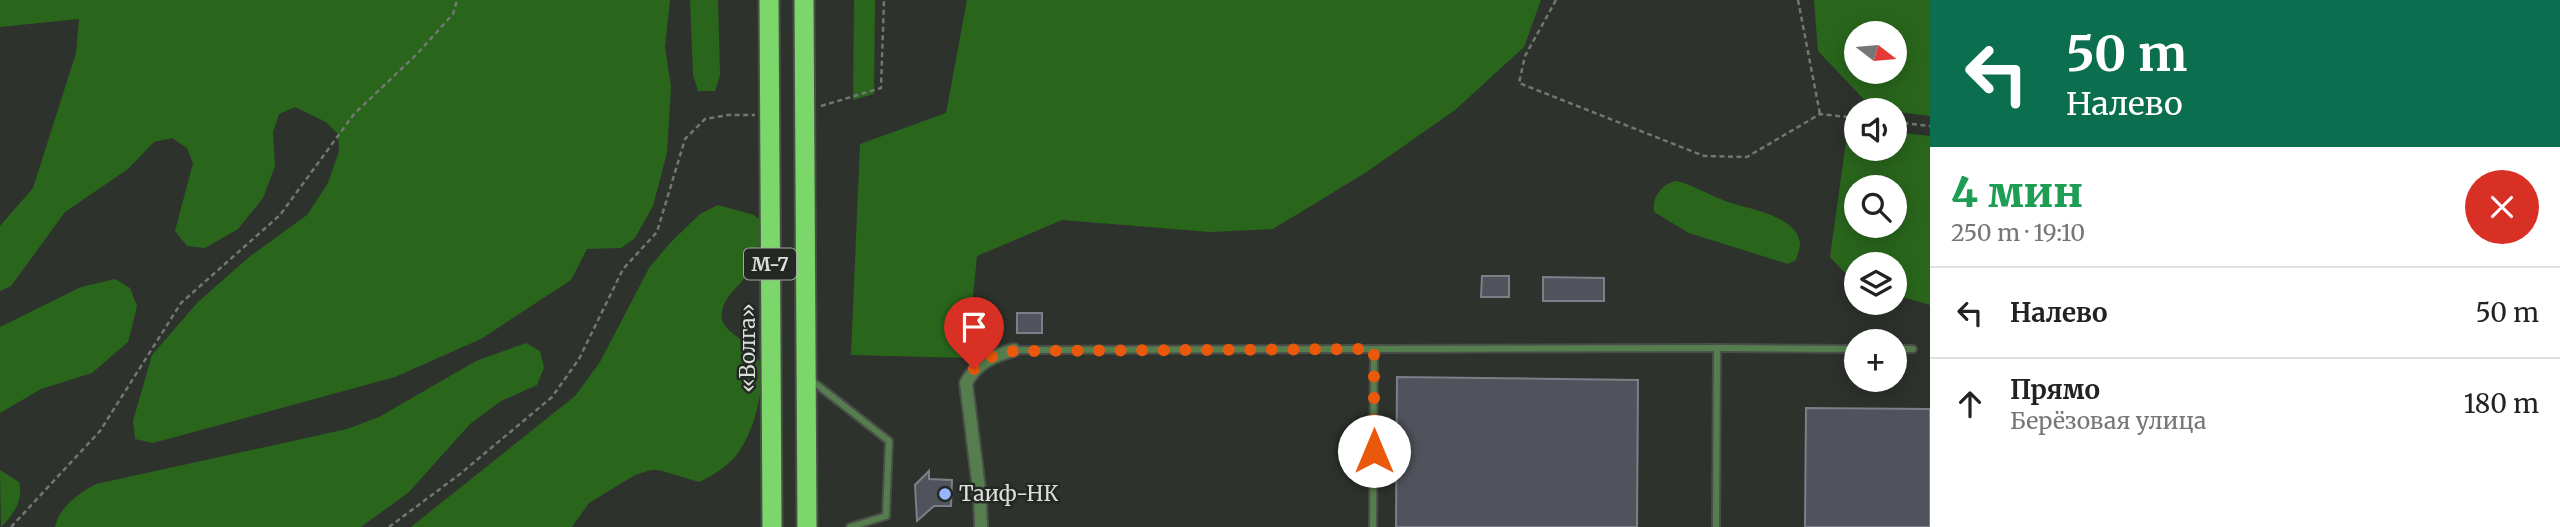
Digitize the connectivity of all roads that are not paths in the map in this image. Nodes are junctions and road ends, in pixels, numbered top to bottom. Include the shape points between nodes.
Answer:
1 (769, 0) edge
2 (804, 0) edge
3 (1717, 348) junction
4 (1374, 349) junction
5 (1844, 349) edge
6 (1907, 349) edge
7 (1913, 349) dead end
8 (1014, 351) joint
9 (806, 376) junction
10 (772, 527) edge
11 (807, 527) edge
12 (850, 527) edge
13 (981, 527) edge
14 (1373, 527) edge
15 (1716, 527) edge

1 - 10 highway, «Волга» / М-7
2 - 9 highway, М-7
3 - 4 lane
3 - 5 lane
3 - 15 lane
4 - 8 lane
4 - 14 lane
6 - 7 lane
8 - 13 street via 993,356 974,369 966,383
9 - 11 highway, М-7
9 - 12 lane via 889,441 886,516

